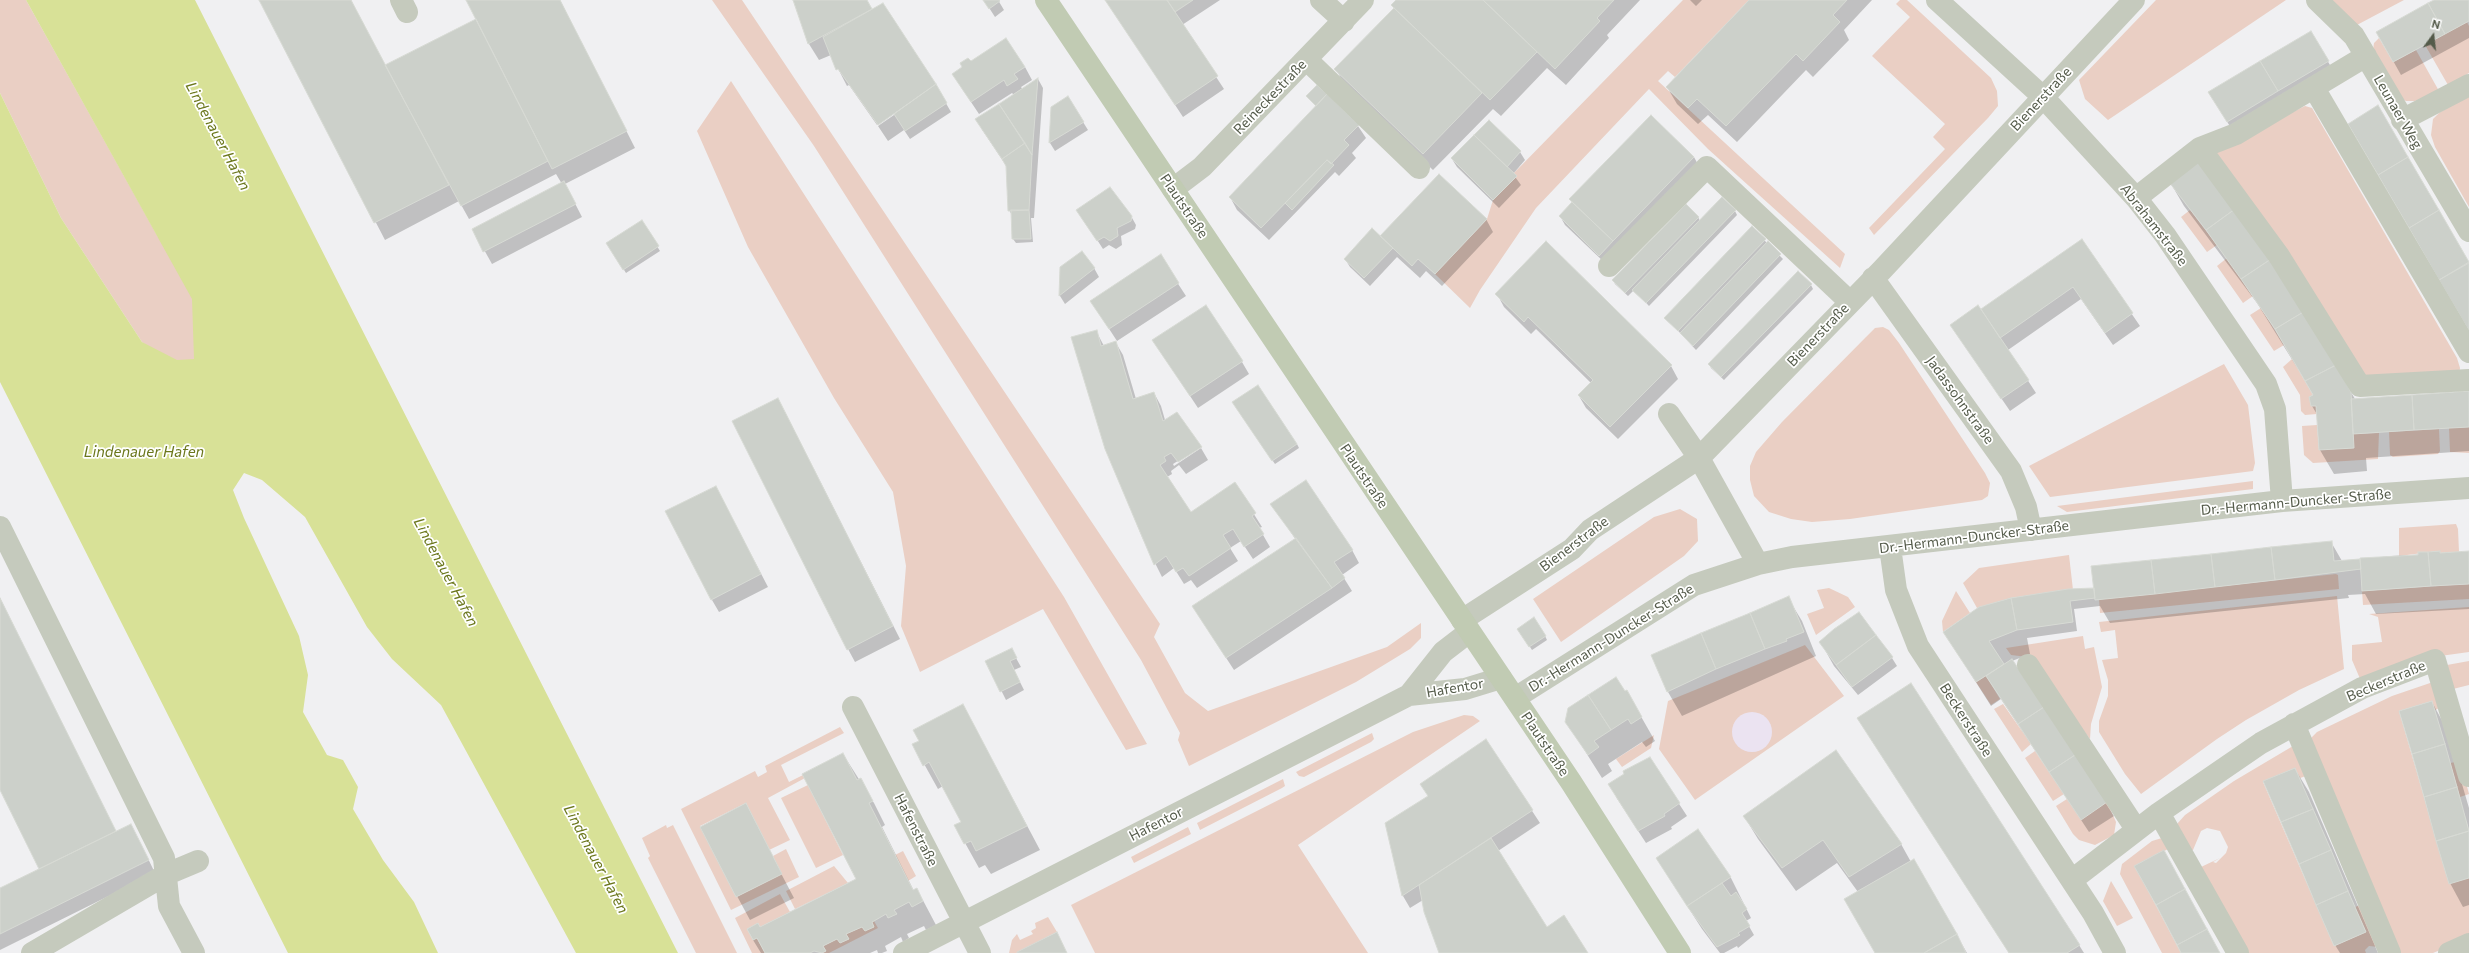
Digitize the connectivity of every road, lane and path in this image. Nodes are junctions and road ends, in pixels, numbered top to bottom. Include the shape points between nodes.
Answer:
1 (1046, 0) edge
2 (1321, 0) edge
3 (1363, 0) edge
4 (1937, 0) edge
5 (2134, 0) edge
6 (2317, 0) edge
7 (1344, 21) junction
8 (2366, 56) junction
9 (1308, 60) junction
10 (2469, 85) edge
11 (2314, 88) junction
12 (2043, 97) junction
13 (2402, 120) junction
14 (2200, 148) junction
15 (1419, 168) dead end
16 (1172, 189) junction
17 (2136, 198) junction
18 (2469, 231) edge
19 (1609, 266) dead end
20 (1874, 278) junction
21 (1850, 302) junction
22 (2469, 352) edge
23 (2469, 380) edge
24 (1669, 414) dead end
25 (1699, 458) junction
26 (2469, 488) edge
27 (2282, 501) junction
28 (0, 527) edge
29 (2031, 530) junction
30 (1890, 547) junction
31 (1758, 564) junction
32 (1465, 626) junction
33 (2028, 666) dead end
34 (1501, 678) junction
35 (1409, 696) junction
36 (1515, 698) junction
37 (853, 707) dead end
38 (2294, 724) junction
39 (2469, 776) edge
40 (2159, 813) junction
41 (2136, 829) junction
42 (198, 861) dead end
43 (167, 874) junction
44 (2072, 880) junction
45 (964, 922) junction
46 (2469, 944) edge
47 (32, 953) edge
48 (194, 953) edge
49 (904, 953) edge
50 (980, 953) edge
51 (1680, 953) edge
52 (2115, 953) edge
53 (2238, 953) edge
54 (2390, 953) edge
55 (2449, 953) edge

1 - 16 main road, Plautstraße
2 - 7 street
3 - 7 street, Reineckestraße
4 - 12 street, Abrahamstraße
5 - 12 street, Bienerstraße
6 - 8 street, Leunaer Weg via 2354,36
7 - 9 street, Reineckestraße
8 - 11 street
8 - 13 street, Leunaer Weg
9 - 15 street
9 - 16 street, Reineckestraße via 1202,168
10 - 13 street
11 - 14 street via 2236,134
11 - 22 street
12 - 17 street, Abrahamstraße
12 - 20 street, Bienerstraße
13 - 18 street, Leunaer Weg
14 - 17 street
14 - 23 street via 2279,256 2360,386
16 - 32 main road, Plautstraße
17 - 27 street, Abrahamstraße via 2165,235 2266,384 2275,409
19 - 21 street via 1707,167
20 - 21 street, Bienerstraße
20 - 29 street, Jadassohnstraße via 2011,471 2026,507
21 - 25 street, Bienerstraße
24 - 25 street
25 - 31 street
25 - 32 street, Bienerstraße via 1590,530 1572,549
26 - 27 street, Dr.-Hermann-Duncker-Straße
27 - 29 street, Dr.-Hermann-Duncker-Straße
28 - 43 street via 160,851
29 - 30 street, Dr.-Hermann-Duncker-Straße
30 - 31 street, Dr.-Hermann-Duncker-Straße via 1792,557
30 - 44 street, Beckerstraße via 1896,590 1918,646
31 - 36 street, Dr.-Hermann-Duncker-Straße via 1694,586
32 - 34 main road, Plautstraße
32 - 35 street, Hafentor
33 - 41 street
34 - 35 street, Hafentor via 1465,689
34 - 36 main road, Plautstraße
35 - 45 street, Hafentor
36 - 51 main road, Plautstraße
37 - 45 street, Hafenstraße
38 - 39 street, Beckerstraße via 2362,688 2435,660
38 - 40 street, Beckerstraße via 2207,778
38 - 54 street
40 - 41 street, Beckerstraße
40 - 53 street
41 - 44 street, Beckerstraße
42 - 43 street
43 - 47 street
43 - 48 street via 169,906
44 - 52 street, Beckerstraße
45 - 49 street, Hafentor
45 - 50 street, Hafenstraße
46 - 55 street

